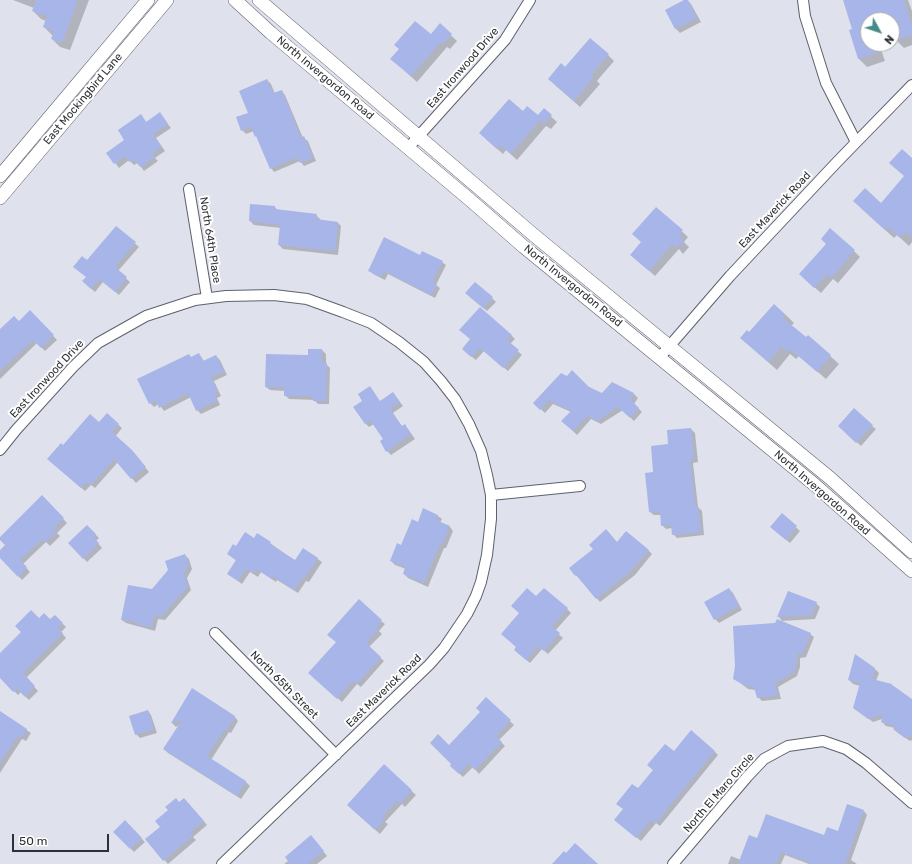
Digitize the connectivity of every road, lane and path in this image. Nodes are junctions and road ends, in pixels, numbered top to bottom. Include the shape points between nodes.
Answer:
1 (148, 0) edge
2 (234, 0) edge
3 (259, 0) edge
4 (530, 0) edge
5 (803, 0) edge
6 (164, 1) edge
7 (912, 85) edge
8 (418, 137) junction
9 (856, 142) junction
10 (408, 148) junction
11 (0, 176) edge
12 (189, 189) dead end
13 (0, 198) edge
14 (207, 298) junction
15 (668, 346) junction
16 (660, 357) junction
17 (0, 450) edge
18 (580, 486) dead end
19 (491, 495) junction
20 (912, 552) edge
21 (912, 571) edge
22 (215, 633) dead end
23 (336, 754) junction
24 (912, 803) edge
25 (222, 864) edge
26 (673, 864) edge

1 - 11 street, East Mockingbird Lane
2 - 10 street, North Invergordon Road
3 - 8 street, North Invergordon Road
4 - 8 street, East Ironwood Drive via 504,40
5 - 9 street via 805,16 826,83
6 - 13 street, East Mockingbird Lane
7 - 9 street, East Maverick Road
8 - 10 street, East Ironwood Drive
8 - 15 street, North Invergordon Road
9 - 15 street, East Maverick Road
10 - 16 street, North Invergordon Road via 524,247
12 - 14 street, North 64th Place
14 - 17 street, East Ironwood Drive via 146,316 98,343 73,367
14 - 19 street, North 64th Place via 274,295 307,299 371,324 399,342 424,362 460,407 481,451
15 - 16 street, East Maverick Road
15 - 20 street, North Invergordon Road via 830,478
16 - 21 street, North Invergordon Road via 815,485
18 - 19 street
19 - 23 street, East Maverick Road via 487,555 476,596 467,614 429,665
22 - 23 street, North 65th Street
23 - 25 street, East Maverick Road
24 - 26 street, North El Maro Circle via 846,749 823,741 788,746 764,759

